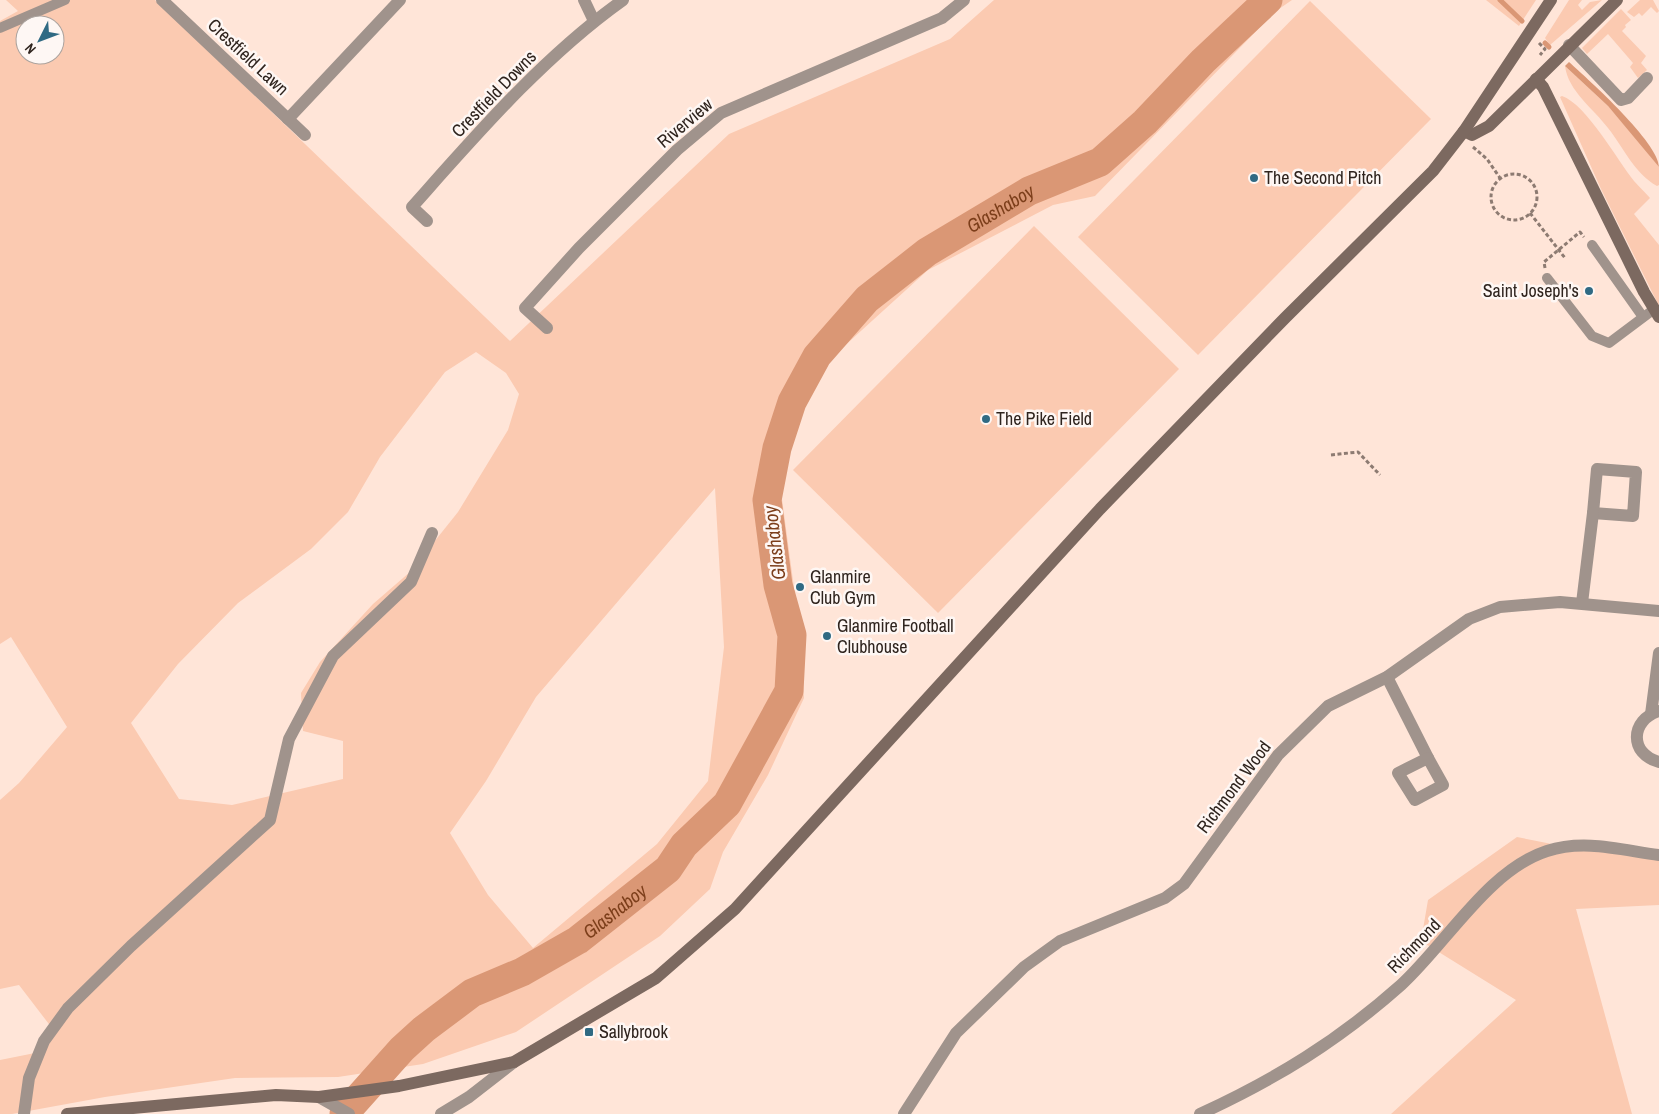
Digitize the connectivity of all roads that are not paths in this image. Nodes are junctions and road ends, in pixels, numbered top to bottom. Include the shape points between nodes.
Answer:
1 (65, 0) edge
2 (162, 0) edge
3 (400, 0) edge
4 (584, 0) edge
5 (623, 0) edge
6 (964, 0) edge
7 (1551, 0) edge
8 (1617, 0) edge
9 (594, 20) junction
10 (0, 28) edge
11 (1569, 45) junction
12 (1647, 78) dead end
13 (1536, 79) junction
14 (288, 119) junction
15 (1464, 131) junction
16 (305, 135) dead end
17 (427, 221) dead end
18 (1592, 245) road end
19 (1547, 278) road end
20 (1652, 315) edge
21 (547, 328) dead end
22 (1593, 513) junction
23 (432, 533) dead end
24 (1582, 603) junction
25 (1659, 611) edge
26 (1659, 653) edge
27 (1387, 677) junction
28 (1655, 712) edge
29 (1428, 758) dead end
30 (1659, 762) edge
31 (1659, 855) edge
32 (514, 1062) junction
33 (319, 1097) junction
34 (24, 1114) edge
35 (67, 1114) edge
36 (349, 1114) edge
37 (441, 1114) edge
38 (904, 1114) edge
39 (1200, 1114) edge

1 - 10 lane
2 - 14 street, Crestfield Lawn
3 - 14 street, Crestfield Lawn
4 - 9 street
5 - 9 street, Crestfield Downs
6 - 21 street, Riverview via 942,18 721,113 677,150 579,248 525,308
7 - 15 main road
8 - 11 main road
9 - 17 street, Crestfield Downs via 517,93 412,207
11 - 12 street via 1621,100 1628,98
11 - 13 main road
13 - 15 main road via 1480,133 1472,135
13 - 20 main road via 1543,87
14 - 16 street, Crestfield Lawn
15 - 32 main road via 1433,171 1100,509 736,910 656,978
18 - 20 lane
19 - 20 lane via 1592,336 1609,343
22 - 22 street via 1633,516 1636,472 1597,469
22 - 24 street
23 - 34 street via 411,582 333,656 289,739 270,820 68,1008 44,1041 29,1078
24 - 25 street, Richmond Wood
24 - 27 street, Richmond Wood via 1500,607 1442,636
26 - 28 street
27 - 29 street
27 - 38 street, Richmond Wood via 1328,706 1278,755 1184,884 1165,898 1060,940 1024,967 956,1033
28 - 30 street via 1640,725 1637,741 1645,755
31 - 39 street, Richmond via 1571,844 1518,863 1494,884 1436,951 1351,1027 1314,1054
32 - 33 main road via 399,1086
32 - 37 street
33 - 35 main road via 276,1095
33 - 36 street

